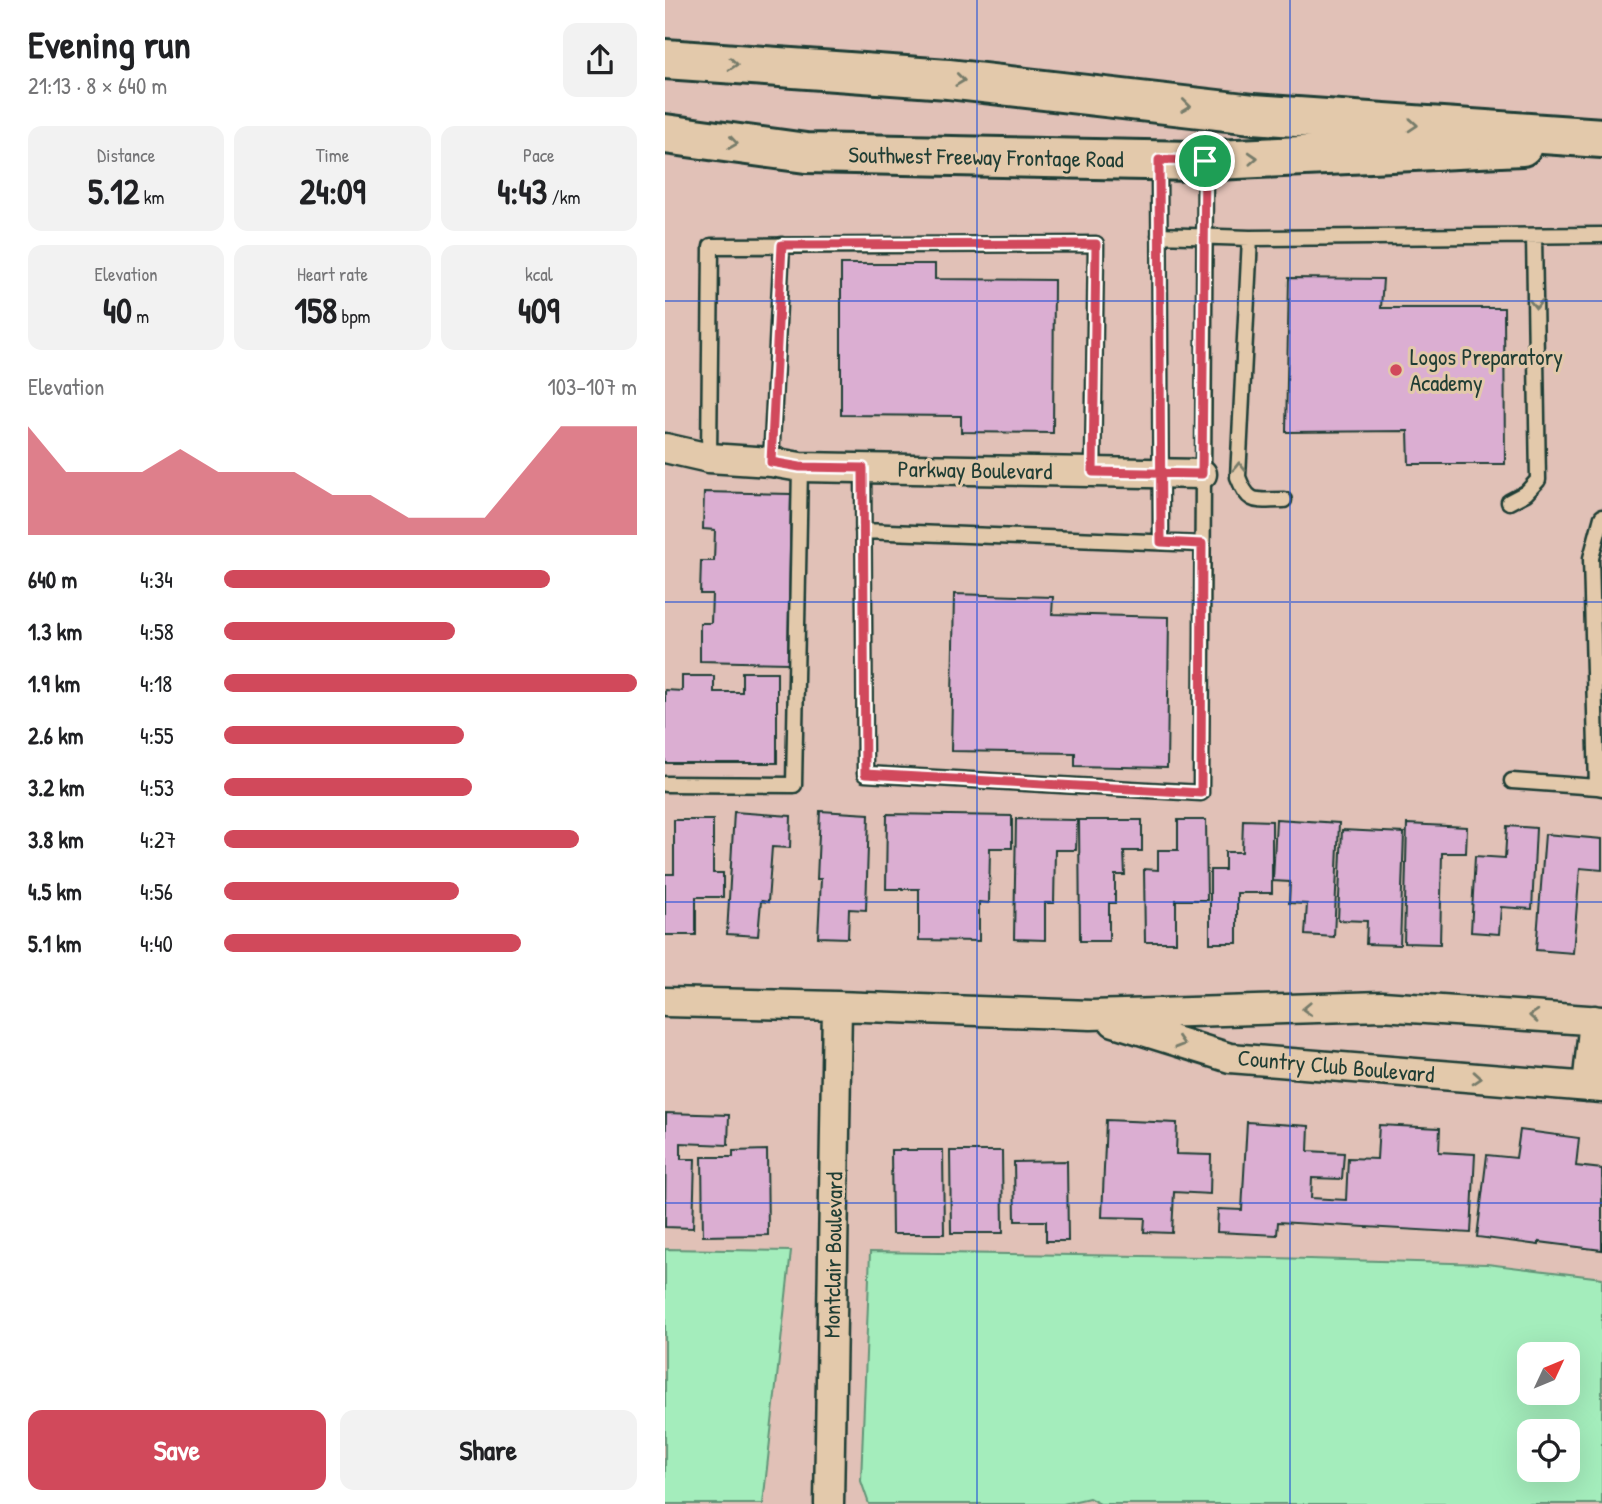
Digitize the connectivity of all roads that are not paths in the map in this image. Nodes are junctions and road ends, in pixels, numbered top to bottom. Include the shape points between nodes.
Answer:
1 (665, 60) edge
2 (665, 134) edge
3 (1602, 140) edge
4 (1159, 160) junction
5 (1205, 161) junction
6 (1602, 235) edge
7 (1159, 236) junction
8 (1204, 236) junction
9 (1534, 236) junction
10 (1250, 238) junction
11 (782, 245) junction
12 (665, 448) edge
13 (709, 458) junction
14 (771, 462) junction
15 (800, 467) junction
16 (863, 468) junction
17 (1093, 472) junction
18 (1161, 474) junction
19 (1202, 474) junction
20 (1283, 500) dead end
21 (1509, 502) dead end
22 (1602, 517) edge
23 (863, 531) junction
24 (1161, 542) junction
25 (1202, 544) junction
26 (1512, 780) dead end
27 (665, 784) edge
28 (1600, 788) edge
29 (665, 1002) edge
30 (837, 1006) junction
31 (1091, 1015) junction
32 (1598, 1021) edge
33 (1595, 1087) edge
34 (829, 1504) edge

1 -> 3 main road via 948,79 1253,114
2 -> 4 main road, Southwest Freeway Frontage Road via 806,153
5 -> 3 main road, Southwest Freeway Frontage Road
4 - 5 main road, Southwest Freeway Frontage Road
4 - 7 lane
5 - 8 lane
6 - 9 lane
7 - 8 lane
7 - 18 lane
8 - 10 lane
8 - 19 lane
9 - 10 lane
9 -> 21 lane via 1538,480
20 -> 10 lane via 1253,500 1244,493 1238,477
11 - 13 lane via 711,246
11 - 14 lane
11 - 17 lane via 1096,244
12 - 13 street, Parkway Boulevard
13 - 14 street, Parkway Boulevard
14 - 15 street, Parkway Boulevard
15 - 16 street, Parkway Boulevard
15 - 27 lane via 794,785
16 - 17 street, Parkway Boulevard
16 - 23 lane
17 - 18 street, Parkway Boulevard
18 - 19 street, Parkway Boulevard
18 - 24 lane
19 - 25 lane
22 - 28 lane via 1591,558
23 - 24 lane
23 - 25 lane via 865,774 1201,793
24 - 25 lane
26 - 28 lane
29 - 30 street, Country Club Boulevard
30 - 31 street, Country Club Boulevard
30 - 34 street, Montclair Boulevard
32 -> 31 street, Country Club Boulevard via 1382,1006
31 -> 33 street, Country Club Boulevard via 1230,1058
32 - 33 street, Country Club Boulevard

